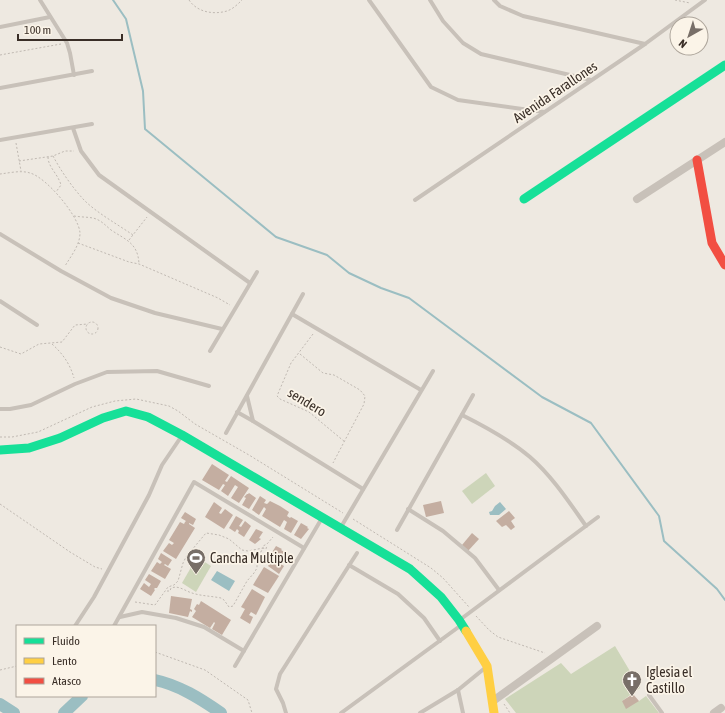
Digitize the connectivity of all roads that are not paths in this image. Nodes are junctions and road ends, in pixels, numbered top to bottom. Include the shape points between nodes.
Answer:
1 (40, 0) edge
2 (370, 0) edge
3 (430, 0) edge
4 (494, 0) edge
5 (705, 0) edge
6 (50, 17) junction
7 (0, 27) edge
8 (645, 44) junction
9 (725, 65) edge
10 (92, 71) dead end
11 (74, 75) junction
12 (592, 80) junction
13 (0, 88) edge
14 (545, 112) junction
15 (92, 124) dead end
16 (73, 128) junction
17 (0, 140) edge
18 (725, 142) edge
19 (697, 160) junction
20 (524, 199) dead end
21 (637, 199) dead end
22 (415, 200) dead end
23 (0, 234) edge
24 (725, 265) edge
25 (257, 272) dead end
26 (250, 283) junction
27 (303, 294) dead end
28 (0, 301) edge
29 (292, 314) junction
30 (37, 325) dead end
31 (222, 329) junction
32 (210, 351) dead end
33 (433, 371) dead end
34 (209, 386) dead end
35 (421, 390) junction
36 (473, 395) dead end
37 (246, 396) junction
38 (0, 409) edge
39 (237, 412) junction
40 (462, 415) junction
41 (253, 421) junction
42 (226, 433) dead end
43 (182, 435) junction
44 (0, 450) edge
45 (363, 489) junction
46 (408, 509) junction
47 (322, 517) junction
48 (598, 517) dead end
49 (586, 526) junction
50 (340, 528) junction
51 (397, 530) dead end
52 (304, 548) junction
53 (357, 553) dead end
54 (349, 565) junction
55 (499, 590) junction
56 (120, 617) junction
57 (460, 622) junction
58 (76, 625) edge
59 (115, 625) edge
60 (598, 626) dead end
61 (440, 641) junction
62 (244, 651) junction
63 (235, 666) dead end
64 (487, 666) junction
65 (458, 690) junction
66 (649, 695) dead end
67 (496, 699) junction
68 (721, 708) dead end
69 (286, 713) edge
70 (341, 713) edge
71 (420, 713) edge
72 (463, 713) edge
73 (494, 713) edge
74 (662, 713) edge
75 (714, 713) edge

1 - 6 lane
2 - 14 lane via 431,87 458,100
3 - 12 lane via 443,21 463,43 481,54
4 - 8 lane via 500,6 523,16
5 - 8 lane, Avenida Farallones
6 - 7 lane
6 - 11 lane via 67,43
8 - 12 lane, Avenida Farallones
9 - 20 street
10 - 11 lane
11 - 13 lane
12 - 14 lane, Avenida Farallones
14 - 22 lane, Avenida Farallones
15 - 16 lane
16 - 17 lane
16 - 26 lane via 81,151 99,175
18 - 19 street
19 - 21 street
19 - 24 street via 712,244
23 - 31 lane via 111,298 155,313
25 - 26 lane
26 - 31 lane
27 - 29 lane
28 - 30 lane
29 - 35 lane
29 - 37 lane
31 - 32 lane
33 - 35 lane
34 - 38 lane via 157,371 107,372 31,405 10,410
35 - 45 lane
36 - 40 lane
37 - 39 lane
37 - 41 lane
39 - 41 lane
39 - 42 lane
40 - 46 lane
40 - 49 lane via 491,429 530,457 562,491
41 - 45 lane
43 - 44 street via 148,417 126,412 102,418 60,438 29,448
43 - 47 street
43 - 58 lane via 162,465 149,495 94,598
45 - 50 lane
46 - 51 lane
46 - 55 lane via 443,531 475,558
47 - 50 street
47 - 52 lane
48 - 49 lane
49 - 55 lane
50 - 57 street via 410,569 441,597
52 - 56 lane via 194,482
52 - 62 lane
53 - 54 lane
54 - 61 lane via 398,594 424,618
54 - 69 lane via 280,674 276,689
55 - 57 lane
56 - 59 lane
56 - 62 lane via 142,612 176,618 204,627
57 - 61 lane
57 - 64 street
60 - 67 street
61 - 70 lane
62 - 63 lane
64 - 65 lane
64 - 67 street
65 - 71 lane
65 - 72 lane
66 - 74 lane
67 - 73 street
68 - 75 street

